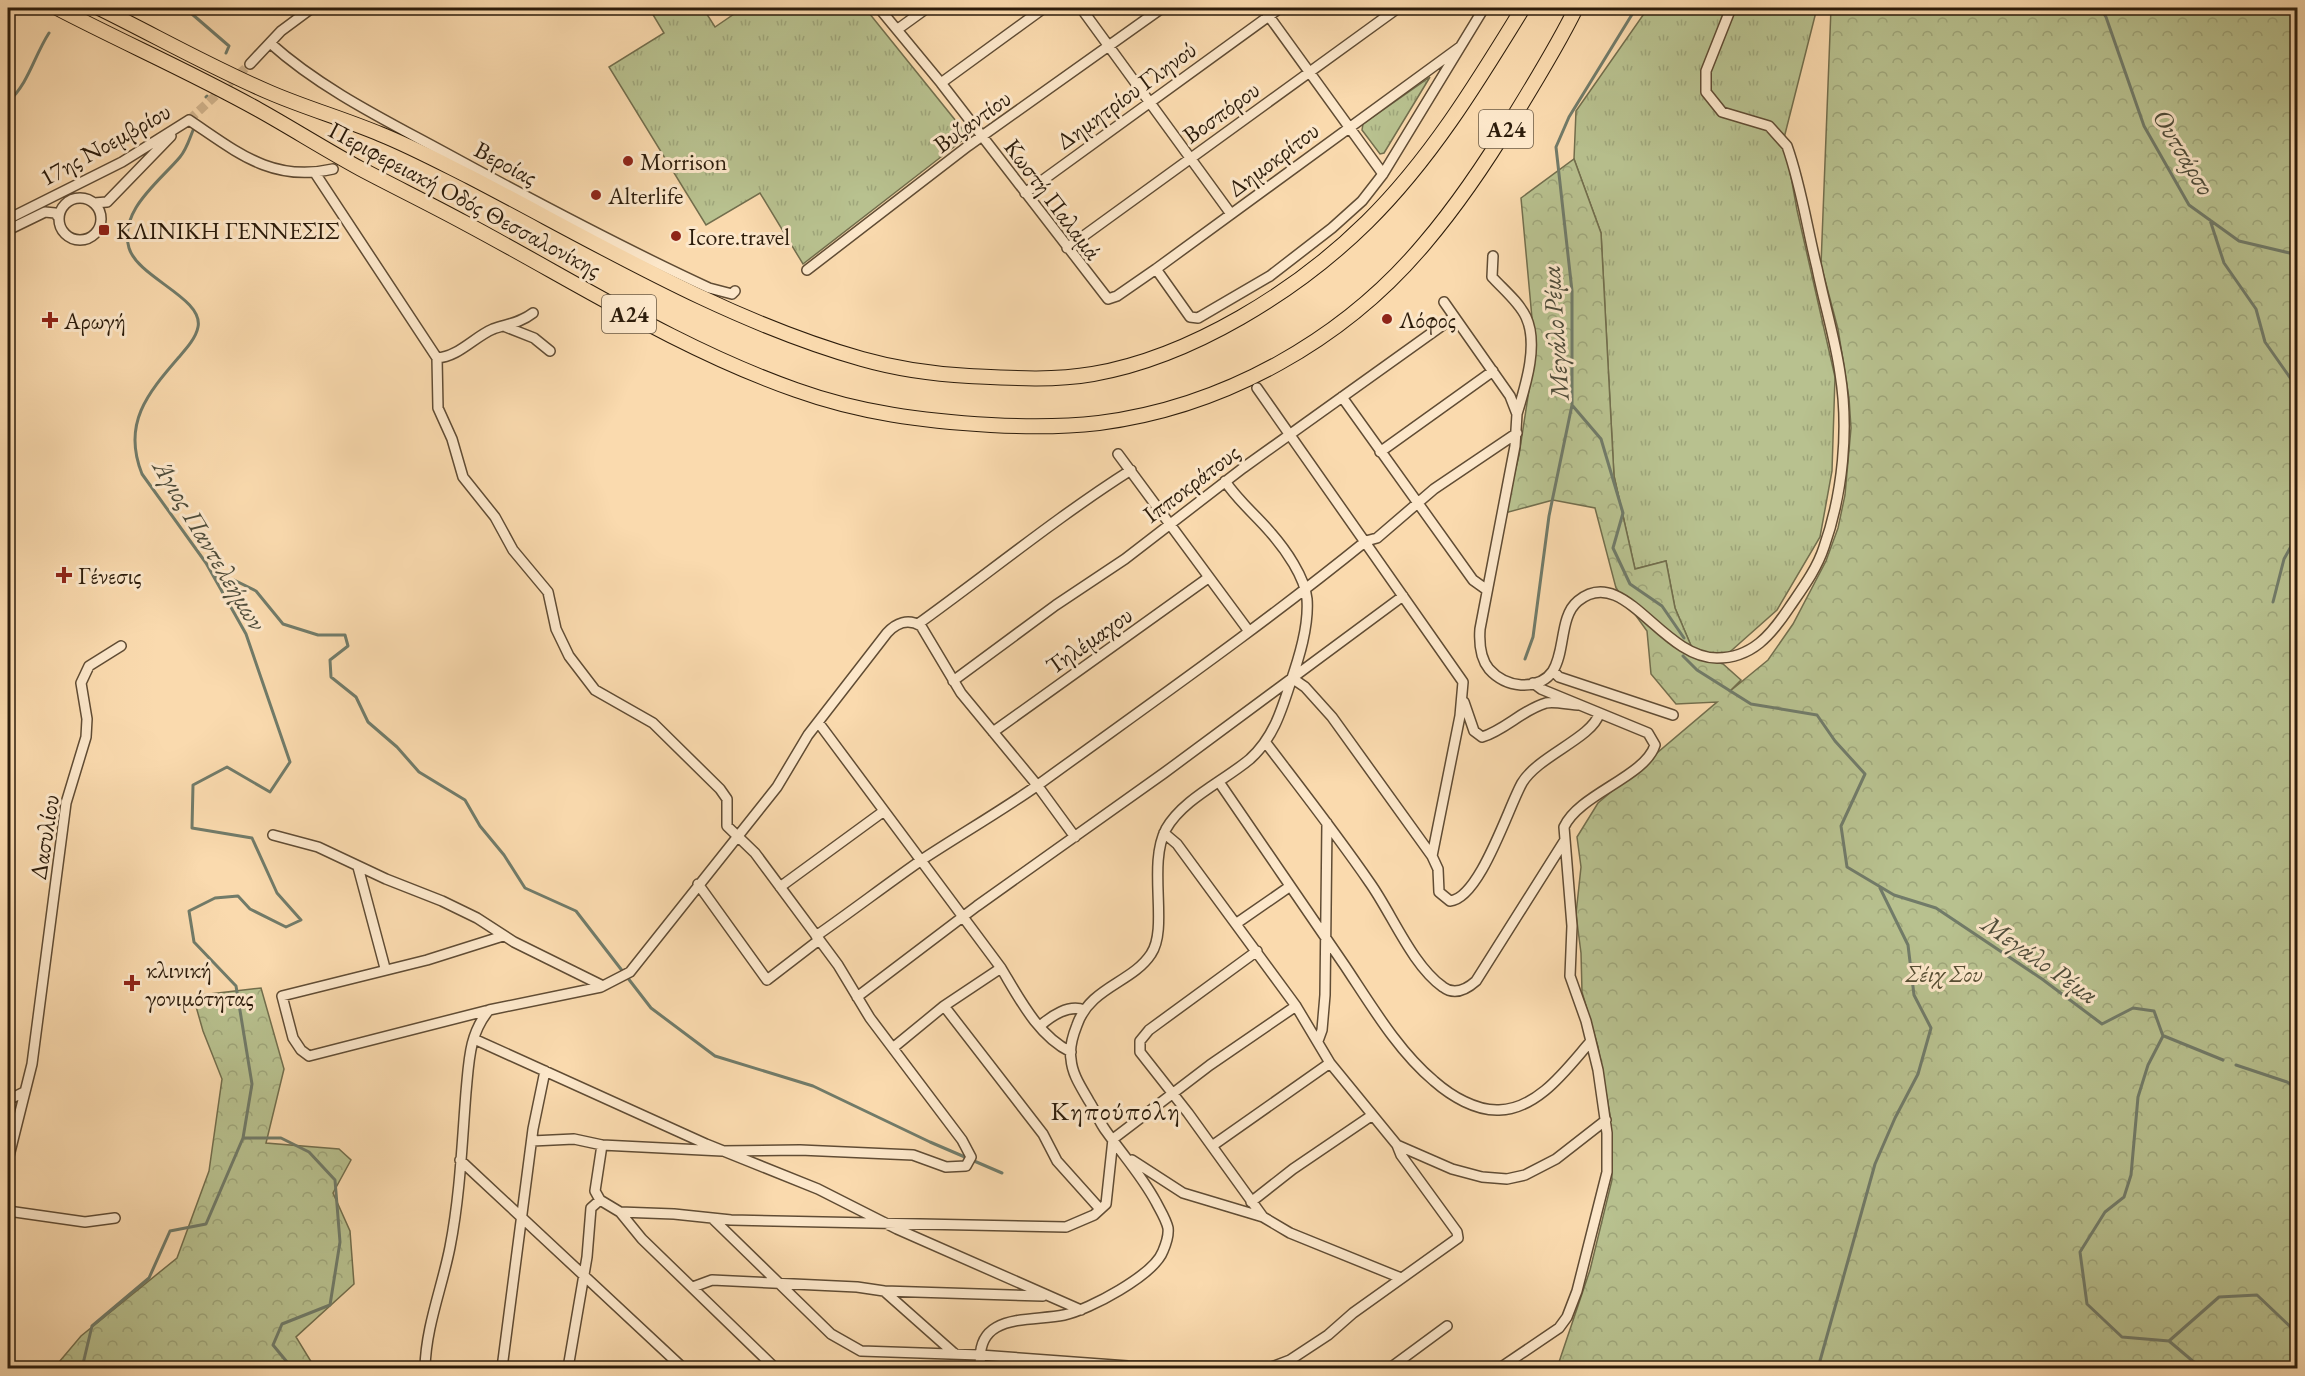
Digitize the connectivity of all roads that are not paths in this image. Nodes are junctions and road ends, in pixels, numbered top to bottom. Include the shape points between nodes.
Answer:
1 (57, 8) edge
2 (99, 8) edge
3 (312, 8) edge
4 (879, 8) edge
5 (927, 8) edge
6 (1044, 8) edge
7 (1081, 8) edge
8 (1162, 8) edge
9 (1280, 8) edge
10 (1398, 8) edge
11 (1484, 8) edge
12 (1523, 8) edge
13 (1576, 8) edge
14 (1731, 8) edge
15 (1266, 12) edge
16 (898, 29) junction
17 (270, 42) junction
18 (1109, 46) junction
19 (1460, 47) junction
20 (250, 64) tunnel mouth
21 (1310, 72) junction
22 (941, 83) junction
23 (1150, 100) junction
24 (189, 120) junction
25 (1350, 126) junction
26 (982, 137) junction
27 (1191, 158) junction
28 (333, 169) dead end
29 (315, 173) junction
30 (1383, 174) junction
31 (129, 176) junction
32 (1025, 193) junction
33 (94, 203) junction
34 (1231, 214) junction
35 (59, 218) junction
36 (8, 219) edge
37 (99, 227) junction
38 (8, 230) edge
39 (1067, 248) junction
40 (1493, 256) dead end
41 (1156, 269) junction
42 (807, 270) dead end
43 (735, 291) dead end
44 (1108, 299) joint
45 (1444, 302) dead end
46 (533, 313) dead end
47 (1454, 317) junction
48 (504, 327) junction
49 (549, 351) dead end
50 (437, 358) junction
51 (1493, 371) junction
52 (1257, 388) dead end
53 (1342, 397) junction
54 (1517, 414) junction
55 (1517, 433) junction
56 (1290, 434) junction
57 (1380, 452) junction
58 (1118, 454) dead end
59 (1131, 470) junction
60 (1225, 481) junction
61 (1418, 503) junction
62 (1170, 523) junction
63 (1366, 541) junction
64 (1208, 578) junction
65 (1487, 590) junction
66 (1305, 591) junction
67 (1403, 596) junction
68 (918, 624) junction
69 (1248, 630) junction
70 (121, 646) dead end
71 (1552, 671) junction
72 (1292, 678) junction
73 (953, 681) junction
74 (1533, 683) junction
75 (1462, 699) junction
76 (1582, 705) junction
77 (1599, 714) junction
78 (1673, 715) dead end
79 (818, 722) junction
80 (993, 732) junction
81 (1266, 743) junction
82 (1218, 782) junction
83 (1037, 785) junction
84 (884, 810) junction
85 (1327, 824) junction
86 (1164, 833) junction
87 (273, 835) dead end
88 (736, 836) junction
89 (1075, 837) junction
90 (1565, 840) junction
91 (1432, 856) junction
92 (921, 861) junction
93 (358, 867) junction
94 (698, 884) junction
95 (1289, 887) junction
96 (780, 888) junction
97 (962, 918) junction
98 (1237, 924) junction
99 (503, 936) junction
100 (817, 938) junction
101 (1326, 938) junction
102 (1257, 951) junction
103 (386, 968) junction
104 (1000, 968) junction
105 (603, 986) junction
106 (857, 997) junction
107 (944, 1006) junction
108 (1296, 1006) junction
109 (489, 1010) junction
110 (1084, 1010) junction
111 (1040, 1026) junction
112 (474, 1039) junction
113 (1318, 1041) junction
114 (1591, 1041) junction
115 (894, 1047) junction
116 (1071, 1052) junction
117 (1330, 1063) junction
118 (545, 1071) junction
119 (24, 1092) junction
120 (1173, 1093) junction
121 (8, 1100) edge
122 (1371, 1116) junction
123 (1606, 1120) junction
124 (1113, 1139) junction
125 (532, 1141) junction
126 (602, 1145) junction
127 (1397, 1145) junction
128 (1212, 1146) junction
129 (722, 1151) junction
130 (1125, 1156) junction
131 (8, 1160) edge
132 (460, 1160) junction
133 (600, 1200) junction
134 (1251, 1202) junction
135 (1100, 1209) junction
136 (8, 1211) edge
137 (620, 1212) junction
138 (523, 1216) junction
139 (1263, 1217) junction
140 (115, 1218) dead end
141 (712, 1218) junction
142 (882, 1222) junction
143 (583, 1273) junction
144 (1401, 1278) junction
145 (777, 1283) junction
146 (693, 1287) junction
147 (884, 1291) junction
148 (1049, 1296) junction
149 (1081, 1310) junction
150 (1447, 1326) dead end
151 (955, 1354) junction
152 (980, 1354) junction
153 (1064, 1364) edge
154 (1144, 1367) edge
155 (425, 1368) edge
156 (502, 1368) edge
157 (568, 1368) edge
158 (683, 1368) edge
159 (775, 1368) edge
160 (981, 1368) edge
161 (1273, 1368) edge
162 (1390, 1368) edge
163 (1500, 1368) edge

1 - 13 highway, Περιφερειακή Οδός Θεσσαλονίκης / Α24 via 258,110 656,328 749,372 830,401 899,418 1013,426 1100,423 1174,406 1251,378 1340,323 1397,274 1449,213 1499,140
2 - 12 highway, Περιφερειακή Οδός Θεσσαλονίκης / Α24 via 240,79 400,143 771,327 856,358 901,369 1035,378 1112,370 1191,342 1234,321 1318,264 1368,221 1442,133 1478,83
3 - 17 street
4 - 16 street, Κωστή Παλαμά
5 - 16 street
6 - 22 street
7 - 18 street
8 - 18 street, Βυζαντίου
9 - 15 street, Δημητρίου Γληνού
10 - 21 street, Βοσπόρου
11 - 19 street
14 - 71 street via 1706,71 1705,85 1722,112 1760,123 1775,131 1787,146 1840,373 1843,457 1824,549 1771,633 1747,652 1729,658 1693,654 1672,642 1620,596 1599,591 1581,599 1569,613 1560,657
15 - 21 street
15 - 23 street, Δημητρίου Γληνού
16 - 22 street, Κωστή Παλαμά
17 - 20 street
17 - 43 street, Βεροίας via 332,89 531,199 709,288 732,294
18 - 23 street
18 - 26 street, Βυζαντίου
19 - 25 street, Δημοκρίτου
19 - 30 street
21 - 25 street
21 - 27 street, Βοσπόρου
22 - 26 street, Κωστή Παλαμά
23 - 27 street
23 - 32 street, Δημητρίου Γληνού
24 - 29 street via 266,167
24 - 31 street
24 - 36 street, 17ης Νοεμβρίου via 122,162
25 - 30 street
25 - 34 street, Δημοκρίτου
26 - 32 street, Κωστή Παλαμά
26 - 42 street, Βυζαντίου
27 - 34 street
27 - 39 street, Βοσπόρου
28 - 29 street
29 - 50 street
30 - 41 street via 1362,201 1313,243 1246,292 1198,318 1190,316
31 - 33 street, 17ης Νοεμβρίου via 107,202
31 - 37 street, 17ης Νοεμβρίου
32 - 39 street, Κωστή Παλαμά
33 - 35 street via 85,198 74,199 65,204
33 - 37 street via 101,214
34 - 41 street, Δημοκρίτου
35 - 37 street via 62,229 73,239 89,238
35 - 38 street, 17ης Νοεμβρίου via 47,211
39 - 44 street, Κωστή Παλαμά
40 - 54 street via 1492,278 1526,317 1529,331 1530,355
41 - 44 street, Δημοκρίτου
45 - 47 street
46 - 48 street
47 - 51 street
47 - 53 street, Ιπποκράτους
48 - 49 street via 534,338
48 - 50 street via 484,333 453,354
50 - 88 street via 438,408 463,477 495,517 513,550 549,592 556,629 569,656 595,690 653,723 720,789 727,799 728,826
51 - 54 street
51 - 57 street
52 - 56 street
53 - 56 street, Ιπποκράτους
53 - 57 street
54 - 55 street
55 - 61 street
55 - 65 street
56 - 60 street, Ιπποκράτους
56 - 63 street
57 - 61 street
58 - 59 street
59 - 62 street
59 - 68 street
60 - 62 street, Ιπποκράτους
60 - 66 street via 1280,544
61 - 63 street via 1377,538
61 - 65 street via 1473,580
62 - 64 street
62 - 73 street, Ιπποκράτους
63 - 66 street
63 - 67 street
64 - 69 street
64 - 80 street, Τηλέμαχου
65 - 74 street via 1480,639 1483,659 1504,681
66 - 69 street
66 - 72 street via 1302,641
67 - 72 street
67 - 75 street via 1460,675
68 - 73 street
68 - 79 street via 902,622 891,628
69 - 83 street
70 - 119 street, Δασυλίου via 89,666 81,683 86,737 65,811 32,1064
71 - 74 street
71 - 78 street via 1559,678
72 - 81 street
72 - 89 street
72 - 91 street via 1332,717
73 - 80 street
74 - 76 street
75 - 76 street via 1474,731 1482,737 1549,702
75 - 91 street
76 - 77 street
77 - 90 street via 1648,733 1655,747 1642,763 1571,816 1564,827
77 - 91 street via 1590,728 1528,774 1498,840 1459,899 1450,901 1440,895 1438,869
79 - 84 street
79 - 88 street via 777,787
80 - 83 street
81 - 82 street
81 - 85 street
82 - 86 street via 1176,816
82 - 95 street
83 - 89 street
83 - 92 street
84 - 92 street
84 - 96 street
85 - 90 street via 1371,883 1425,969 1445,989 1454,991 1468,988 1476,981
85 - 101 street
86 - 98 street via 1177,844
86 - 110 street via 1158,862 1157,938 1153,952
87 - 93 street via 318,847
88 - 94 street
88 - 96 street via 755,853
89 - 97 street
90 - 114 street via 1572,926 1570,976
92 - 97 street
92 - 100 street
93 - 99 street via 442,901
93 - 103 street
94 - 100 street via 766,980
94 - 105 street via 630,972
95 - 98 street
95 - 101 street
96 - 100 street
97 - 104 street
97 - 106 street
98 - 102 street
99 - 103 street via 427,960
99 - 105 street
100 - 106 street
101 - 113 street via 1324,1017
101 - 114 street via 1425,1073 1459,1099 1477,1106 1506,1109 1530,1100 1552,1084
102 - 108 street
102 - 120 street via 1143,1035 1140,1052
103 - 109 street via 282,996 301,1050 309,1056
104 - 107 street
104 - 111 street
105 - 109 street
106 - 115 street
107 - 115 street
107 - 135 street via 1042,1134 1057,1161
108 - 113 street
108 - 120 street
109 - 112 street via 477,1024
110 - 111 street via 1073,1008
110 - 116 street
111 - 116 street
112 - 118 street
112 - 132 street
113 - 117 street
114 - 123 street
115 - 129 street via 970,1152 971,1160 966,1166 946,1167 913,1155
116 - 124 street via 1075,1075
117 - 122 street
117 - 128 street
118 - 125 street
118 - 129 street
119 - 121 street
119 - 131 street, Δασυλίου
120 - 124 street
120 - 128 street
122 - 127 street
122 - 134 street
123 - 127 street via 1556,1159 1525,1175 1502,1179 1452,1169
123 - 163 street via 1605,1185 1570,1311 1559,1328
124 - 130 street
124 - 135 street via 1106,1204
125 - 126 street via 574,1139
125 - 138 street
126 - 129 street
126 - 133 street via 596,1191
127 - 144 street via 1458,1234 1456,1240
128 - 134 street
129 - 142 street via 818,1189
130 - 139 street via 1183,1193
130 - 149 street via 1165,1220 1166,1242 1156,1264 1147,1272
132 - 138 street
132 - 155 street via 451,1242 430,1325
133 - 137 street
133 - 143 street via 591,1208
134 - 139 street
135 - 142 street via 1066,1227
136 - 140 street via 86,1222
137 - 141 street
137 - 146 street via 642,1239
138 - 143 street
138 - 156 street
139 - 144 street via 1290,1233
141 - 142 street
141 - 145 street
142 - 148 street
143 - 157 street
143 - 158 street
144 - 161 street via 1328,1335
145 - 146 street via 712,1280
145 - 147 street
145 - 151 street via 831,1334 861,1351
146 - 159 street
147 - 148 street
147 - 151 street
148 - 149 street
149 - 152 street via 1002,1323 988,1336
150 - 162 street
151 - 152 street
152 - 153 street
152 - 160 street
153 - 154 street
154 - 161 street

